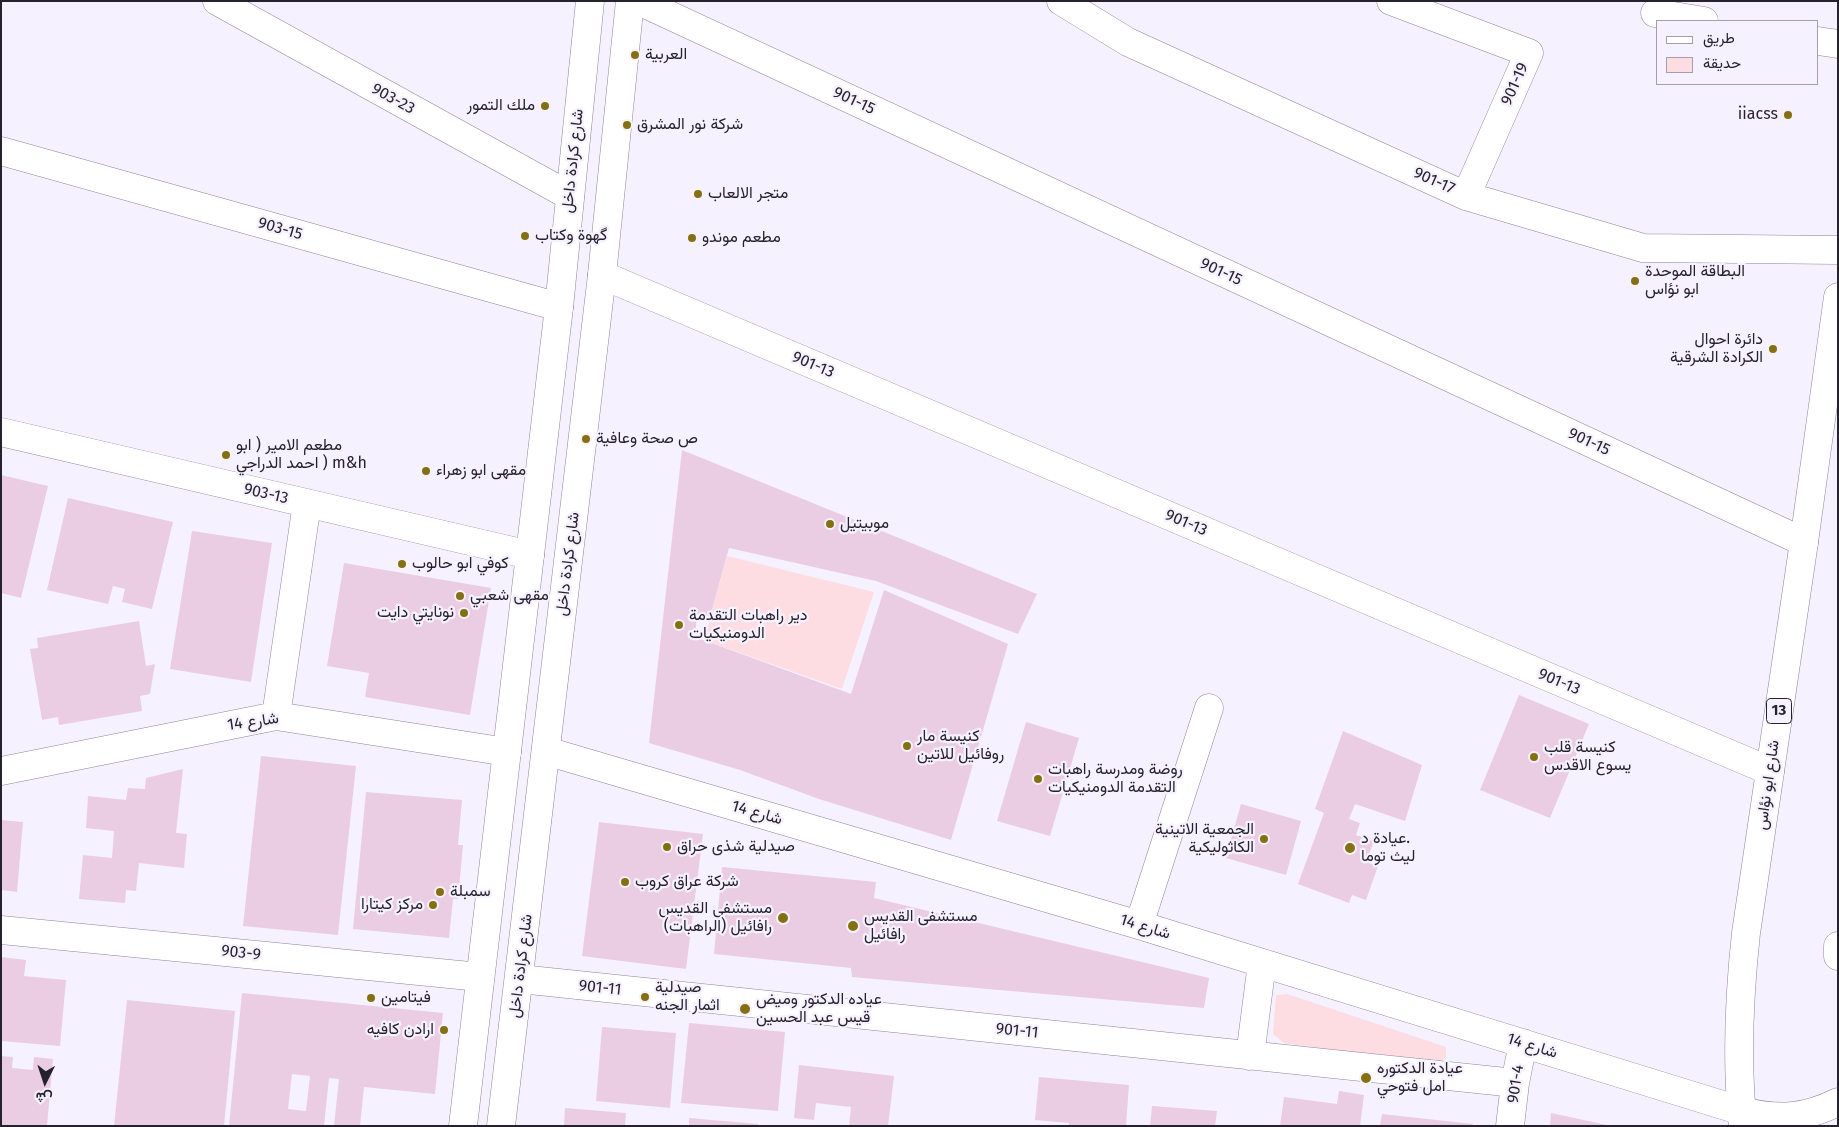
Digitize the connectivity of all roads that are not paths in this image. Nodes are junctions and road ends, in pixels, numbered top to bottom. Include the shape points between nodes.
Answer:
1 (217, 1) edge
2 (590, 1) edge
3 (630, 1) edge
4 (639, 1) edge
5 (1061, 1) edge
6 (1391, 1) edge
7 (1655, 13) dead end
8 (1698, 20) edge
9 (1819, 41) edge
10 (1838, 44) edge
11 (1, 151) edge
12 (570, 196) junction
13 (1466, 196) junction
14 (1838, 250) edge
15 (602, 275) junction
16 (1838, 297) edge
17 (560, 307) junction
18 (1, 432) edge
19 (307, 503) junction
20 (1804, 542) junction
21 (530, 555) junction
22 (1209, 708) dead end
23 (276, 716) junction
24 (507, 752) junction
25 (546, 752) junction
26 (1, 771) edge
27 (1770, 772) junction
28 (1139, 925) junction
29 (1, 930) edge
30 (1838, 946) edge
31 (1838, 956) edge
32 (1262, 963) junction
33 (480, 977) junction
34 (520, 979) junction
35 (1522, 1043) junction
36 (1250, 1056) junction
37 (1515, 1084) junction
38 (1838, 1102) edge
39 (1748, 1121) edge
40 (463, 1126) edge
41 (501, 1126) edge
42 (1510, 1126) edge

1 - 12 street, 903-23
2 - 12 street, شارع كرادة داخل
3 - 15 street, شارع كرادة داخل
4 - 20 street, 901-15
5 - 13 street, 901-17 via 1128,42
6 - 13 street, 901-19 via 1529,53
7 - 8 street
9 - 10 street
11 - 17 street, 903-15
12 - 17 street, شارع كرادة داخل
13 - 14 street, 901-17 via 1644,248
15 - 25 street, شارع كرادة داخل
15 - 27 street, 901-13
16 - 20 street, شارع ابو نؤاس / 13
17 - 21 street, شارع كرادة داخل
18 - 19 street, 903-13
19 - 21 street, 903-13
19 - 23 street
20 - 27 street, شارع ابو نؤاس / 13
21 - 24 street, شارع كرادة داخل
22 - 28 street
23 - 24 street, شارع 14
23 - 26 street, شارع 14
24 - 33 street, شارع كرادة داخل
25 - 28 street, شارع 14
25 - 34 street, شارع كرادة داخل
27 - 39 street, شارع ابو نؤاس / 13 via 1741,985 1739,1036
28 - 32 street, شارع 14
29 - 33 street, 903-9
30 - 31 street
32 - 35 street, شارع 14
32 - 36 street
33 - 40 street, شارع كرادة داخل
34 - 36 street, 901-11
34 - 41 street, شارع كرادة داخل
35 - 37 street, 901-4
35 - 39 street, شارع 14
36 - 37 street, 901-11
37 - 42 street, 901-4
38 - 39 street, شارع 14 via 1794,1117

